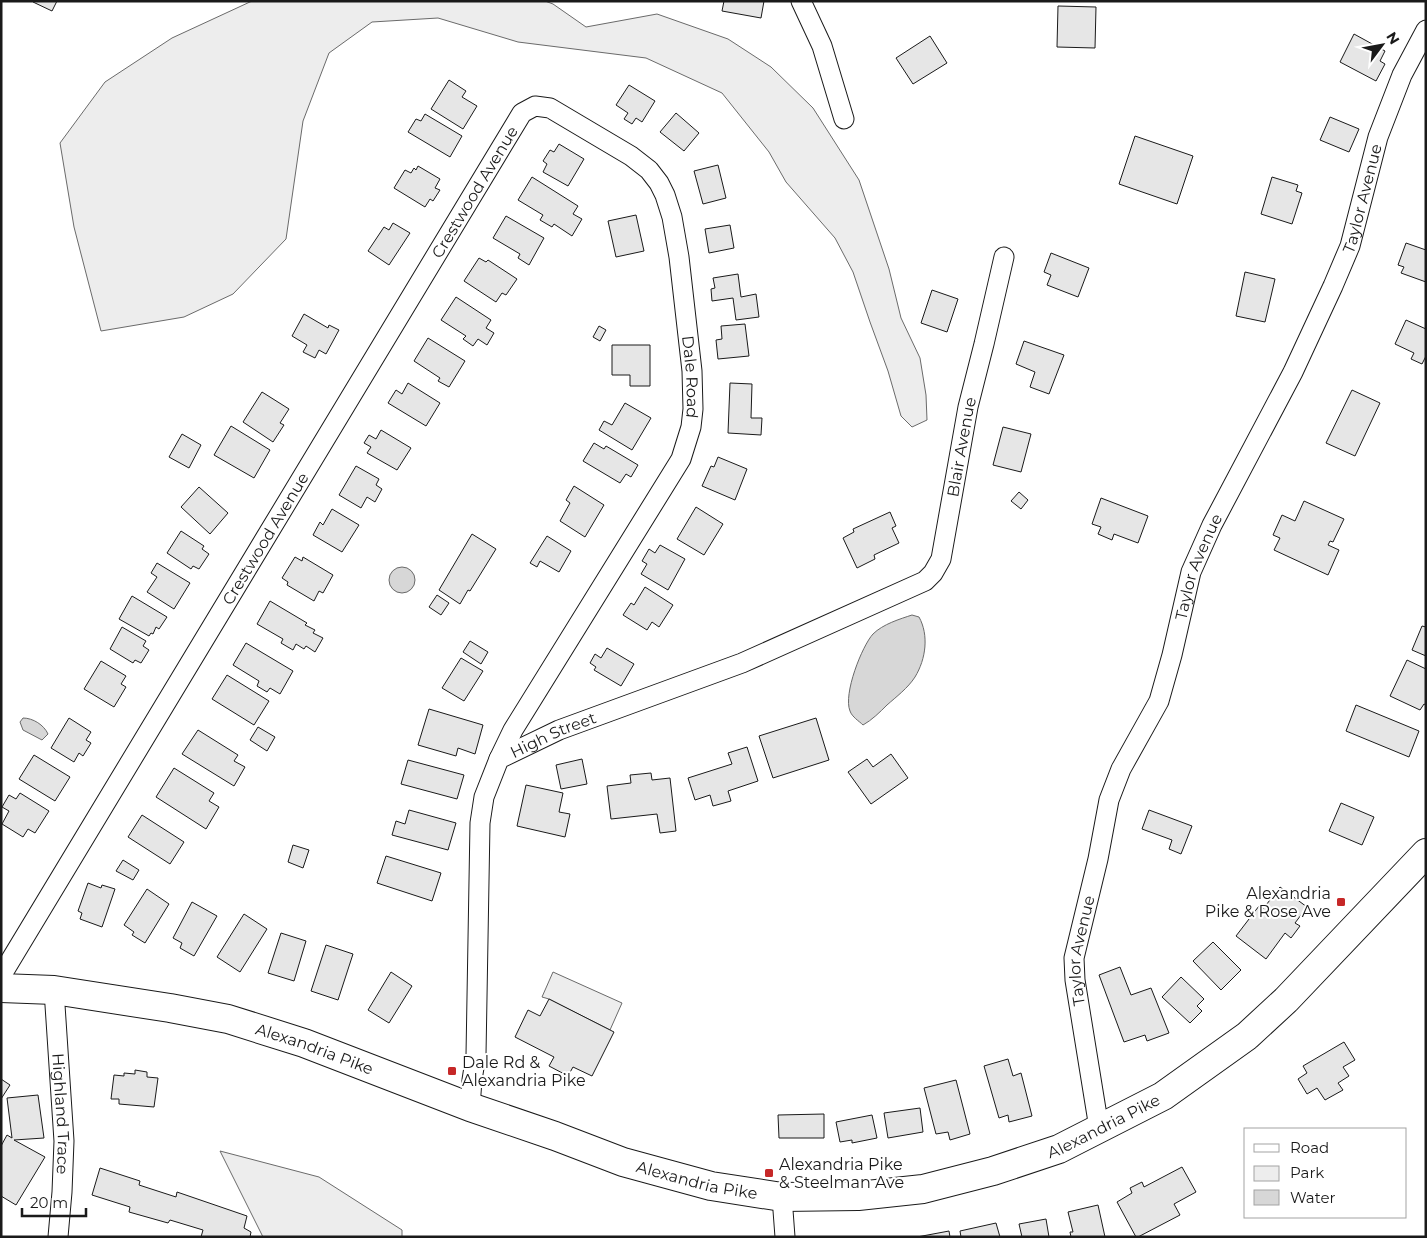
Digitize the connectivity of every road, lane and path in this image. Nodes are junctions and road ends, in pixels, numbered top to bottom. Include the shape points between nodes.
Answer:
1 (801, 1) edge
2 (1426, 30) edge
3 (535, 106) joint
4 (844, 119) dead end
5 (1004, 257) dead end
6 (878, 603) joint
7 (499, 759) junction
8 (1426, 854) edge
9 (1, 976) edge
10 (1, 988) edge
11 (54, 990) junction
12 (470, 1107) junction
13 (1099, 1128) junction
14 (782, 1197) junction
15 (58, 1237) edge
16 (785, 1237) edge

1 - 4 street via 822,46
2 - 13 street, Taylor Avenue via 1402,75 1378,137 1350,246 1293,372 1212,525 1191,572 1159,701 1121,769 1109,800 1074,958
3 - 7 street, Dale Road via 550,108 631,156 659,183 672,217 678,249 694,409 681,460 513,730
3 - 9 street, Crestwood Avenue via 522,113
5 - 6 street, Blair Avenue via 968,407 941,559 925,581
6 - 7 street, High Street via 742,663 559,730
7 - 12 street, High Street via 484,796 480,823 476,1055
8 - 13 main road, Alexandria Pike via 1286,1000 1247,1036 1164,1096
10 - 11 main road, Alexandria Pike
11 - 12 main road, Alexandria Pike via 228,1019
11 - 15 street, Highland Trace via 64,1141
12 - 14 main road, Alexandria Pike via 622,1162 711,1186
13 - 14 main road, Alexandria Pike via 1059,1149 993,1171 922,1189 858,1196
14 - 16 street

